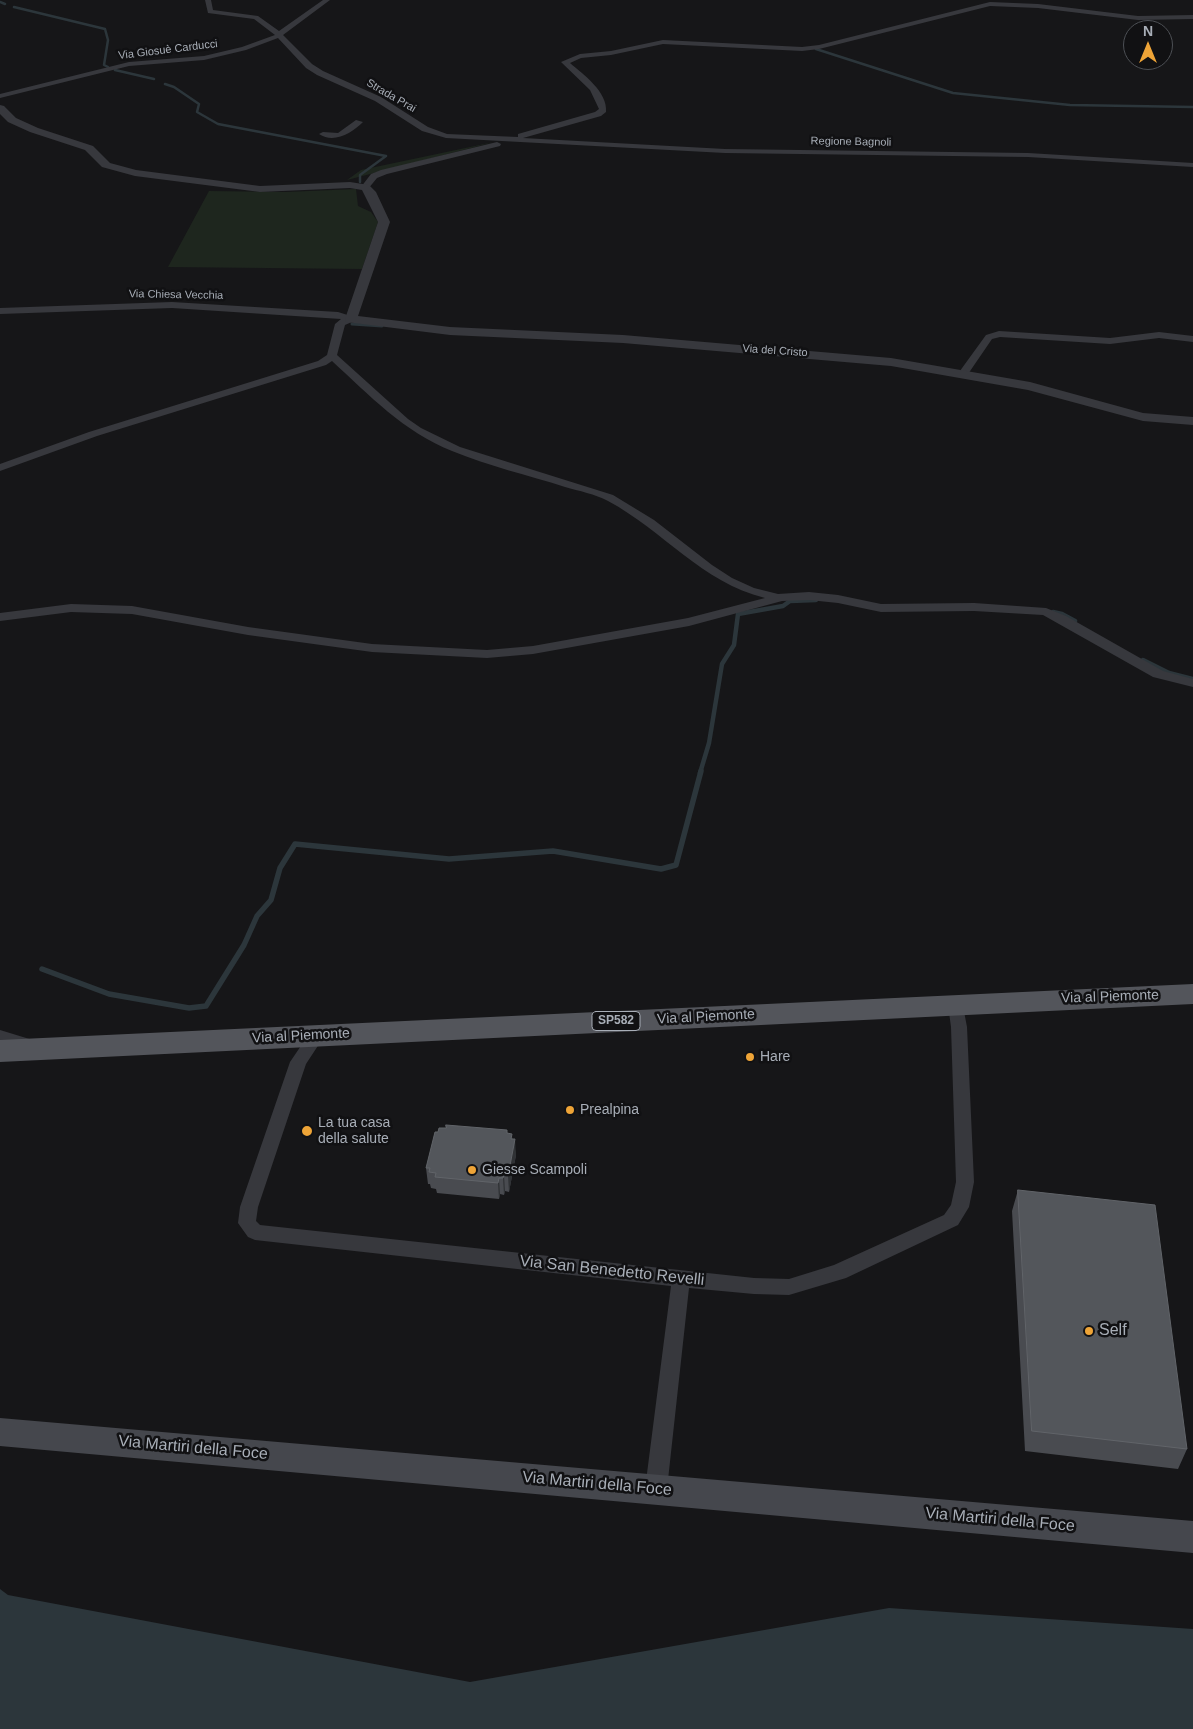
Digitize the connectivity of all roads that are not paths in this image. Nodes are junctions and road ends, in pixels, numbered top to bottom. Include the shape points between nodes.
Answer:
1 (208, 0) edge
2 (327, 0) edge
3 (1193, 17) edge
4 (278, 36) junction
5 (0, 96) edge
6 (0, 108) edge
7 (359, 122) dead end
8 (323, 134) dead end
9 (508, 140) junction
10 (1193, 165) edge
11 (365, 187) junction
12 (0, 311) edge
13 (351, 319) junction
14 (1193, 338) edge
15 (336, 339) junction
16 (332, 356) junction
17 (296, 372) junction
18 (962, 375) junction
19 (1193, 421) edge
20 (0, 468) edge
21 (782, 597) junction
22 (0, 617) edge
23 (1193, 683) edge
24 (1193, 994) edge
25 (956, 1005) junction
26 (317, 1035) junction
27 (0, 1036) edge
28 (38, 1048) junction
29 (0, 1051) edge
30 (681, 1279) junction
31 (0, 1432) edge
32 (656, 1489) junction
33 (1193, 1537) edge

1 - 4 street, Strada Prai via 212,12 256,17
2 - 4 street, Via Giosuè Carducci
3 - 9 street via 1138,18 997,4 959,10 802,49 652,43 611,53 580,56 565,62 589,82 603,110
4 - 5 street, Via Giosuè Carducci via 229,53 129,64
4 - 9 street, Strada Prai via 320,73 378,99 425,129 446,136
6 - 11 street via 12,120 89,148 106,165 135,173 260,189
7 - 8 street via 340,135
9 - 10 street, Regione Bagnoli via 709,151 1028,155
9 - 11 street via 384,172 374,176
11 - 13 street via 384,222
12 - 13 street, Via Chiesa Vecchia via 199,307 338,315
13 - 15 street via 340,324
13 - 18 street, Via del Cristo via 450,331 623,339 836,356
14 - 18 street via 1159,334 1110,342 999,334 989,337
15 - 16 street
15 - 17 street via 324,354
16 - 17 street
16 - 21 street via 404,420 432,438 456,449 609,497 644,517 716,573 760,594
17 - 20 street via 102,431
18 - 19 street, Via del Cristo via 1030,386 1143,417
21 - 22 street via 689,622 533,650 487,654 372,648 248,631 132,610 71,608
21 - 23 street via 838,599 881,608 974,607 1046,612 1140,666
24 - 25 main road, Via al Piemonte / SP582
25 - 26 main road, Via al Piemonte / SP582
25 - 30 street, Via San Benedetto Revelli via 965,1182 960,1207 951,1220 839,1272 788,1287
26 - 28 main road, Via al Piemonte / SP582
26 - 30 street, Via San Benedetto Revelli via 298,1062 252,1199 247,1223 255,1232
27 - 28 street, Via al Piemonte
28 - 29 main road, Via al Piemonte / SP582
30 - 32 street
31 - 32 main road, Via Martiri della Foce
32 - 33 main road, Via Martiri della Foce

